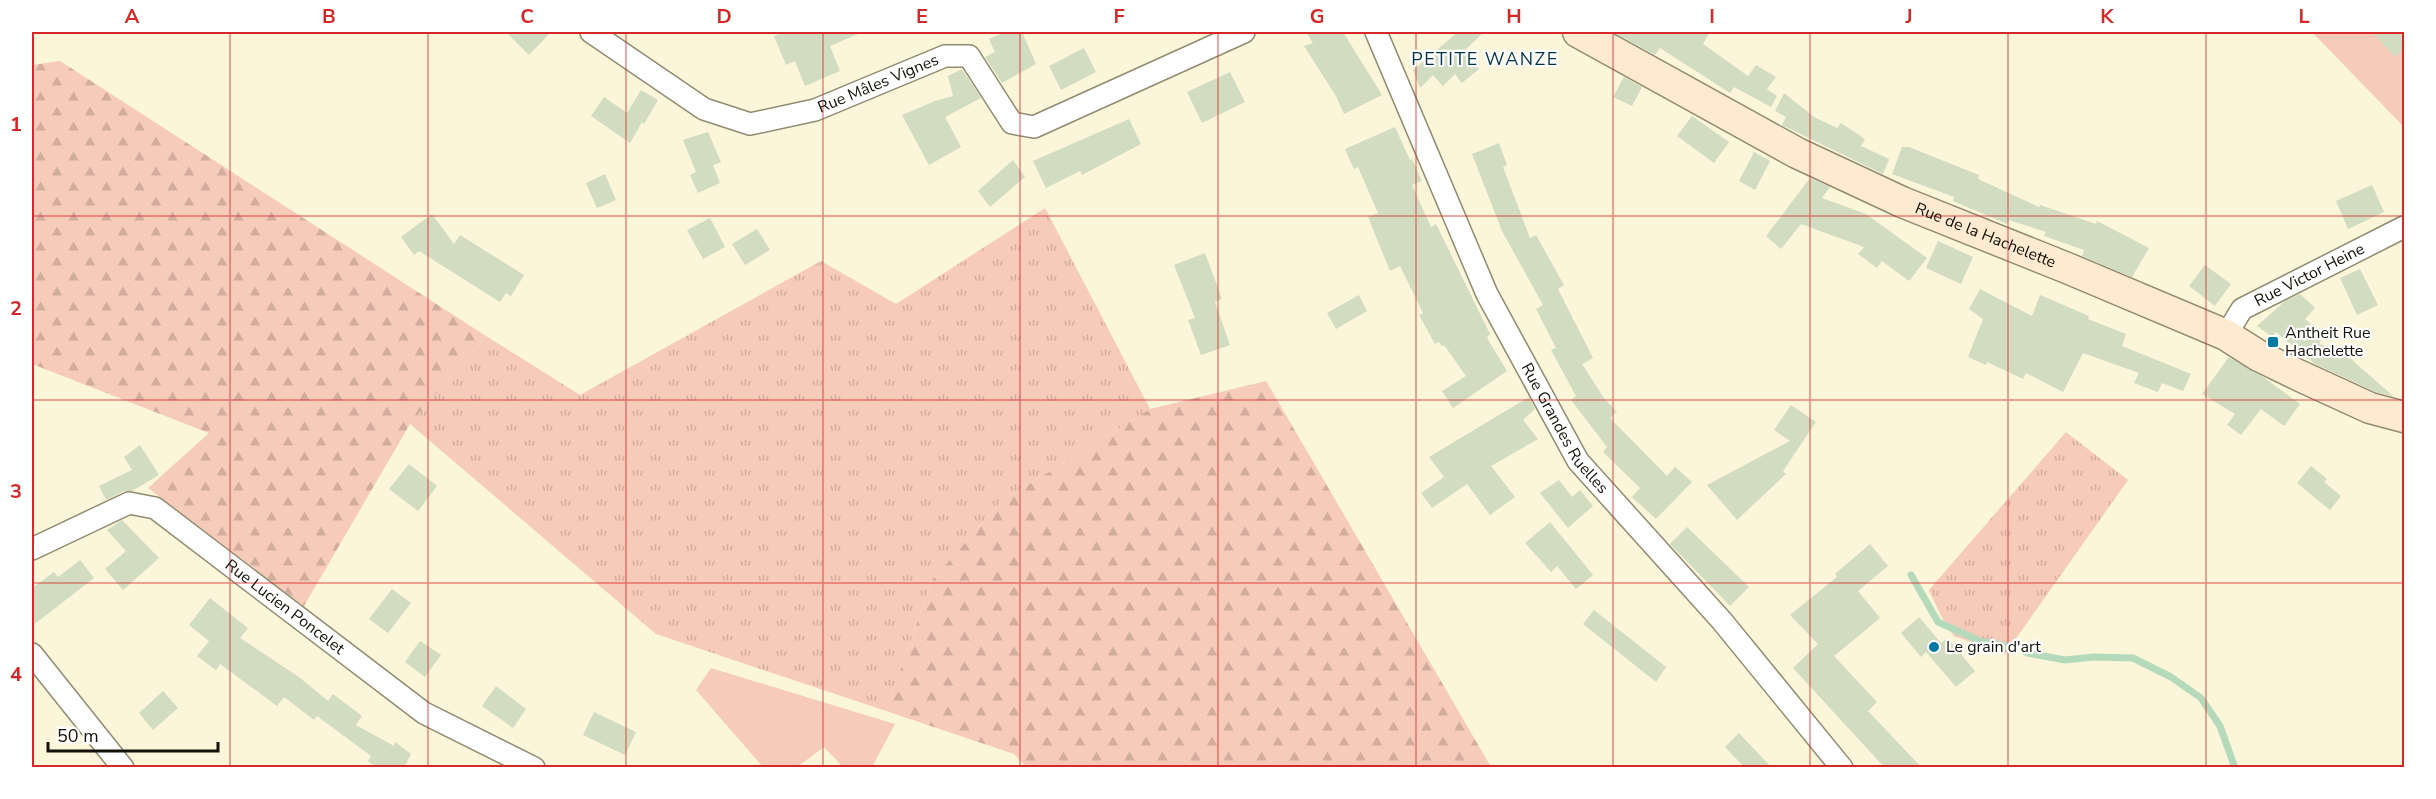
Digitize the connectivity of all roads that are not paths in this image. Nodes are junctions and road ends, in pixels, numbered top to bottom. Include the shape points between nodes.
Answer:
1 (591, 32) edge
2 (1244, 32) edge
3 (1376, 32) edge
4 (1578, 32) edge
5 (2404, 228) edge
6 (2226, 335) junction
7 (2404, 417) edge
8 (32, 549) edge
9 (32, 654) edge
10 (123, 768) edge
11 (534, 768) edge
12 (1842, 768) edge

1 - 2 street, Rue Mâles Vignes via 704,109 750,124 815,110 945,56 969,56 1012,123 1034,128
3 - 12 street, Rue Grandes Ruelles via 1487,294 1578,461 1722,621
4 - 6 street, Rue de la Hachelette via 1808,158 1902,202
5 - 6 street, Rue Victor Heine via 2242,309
6 - 7 street, Rue de la Hachelette via 2308,380 2370,408
8 - 11 street, Rue Lucien Poncelet via 129,503 155,508 424,713
9 - 10 street

